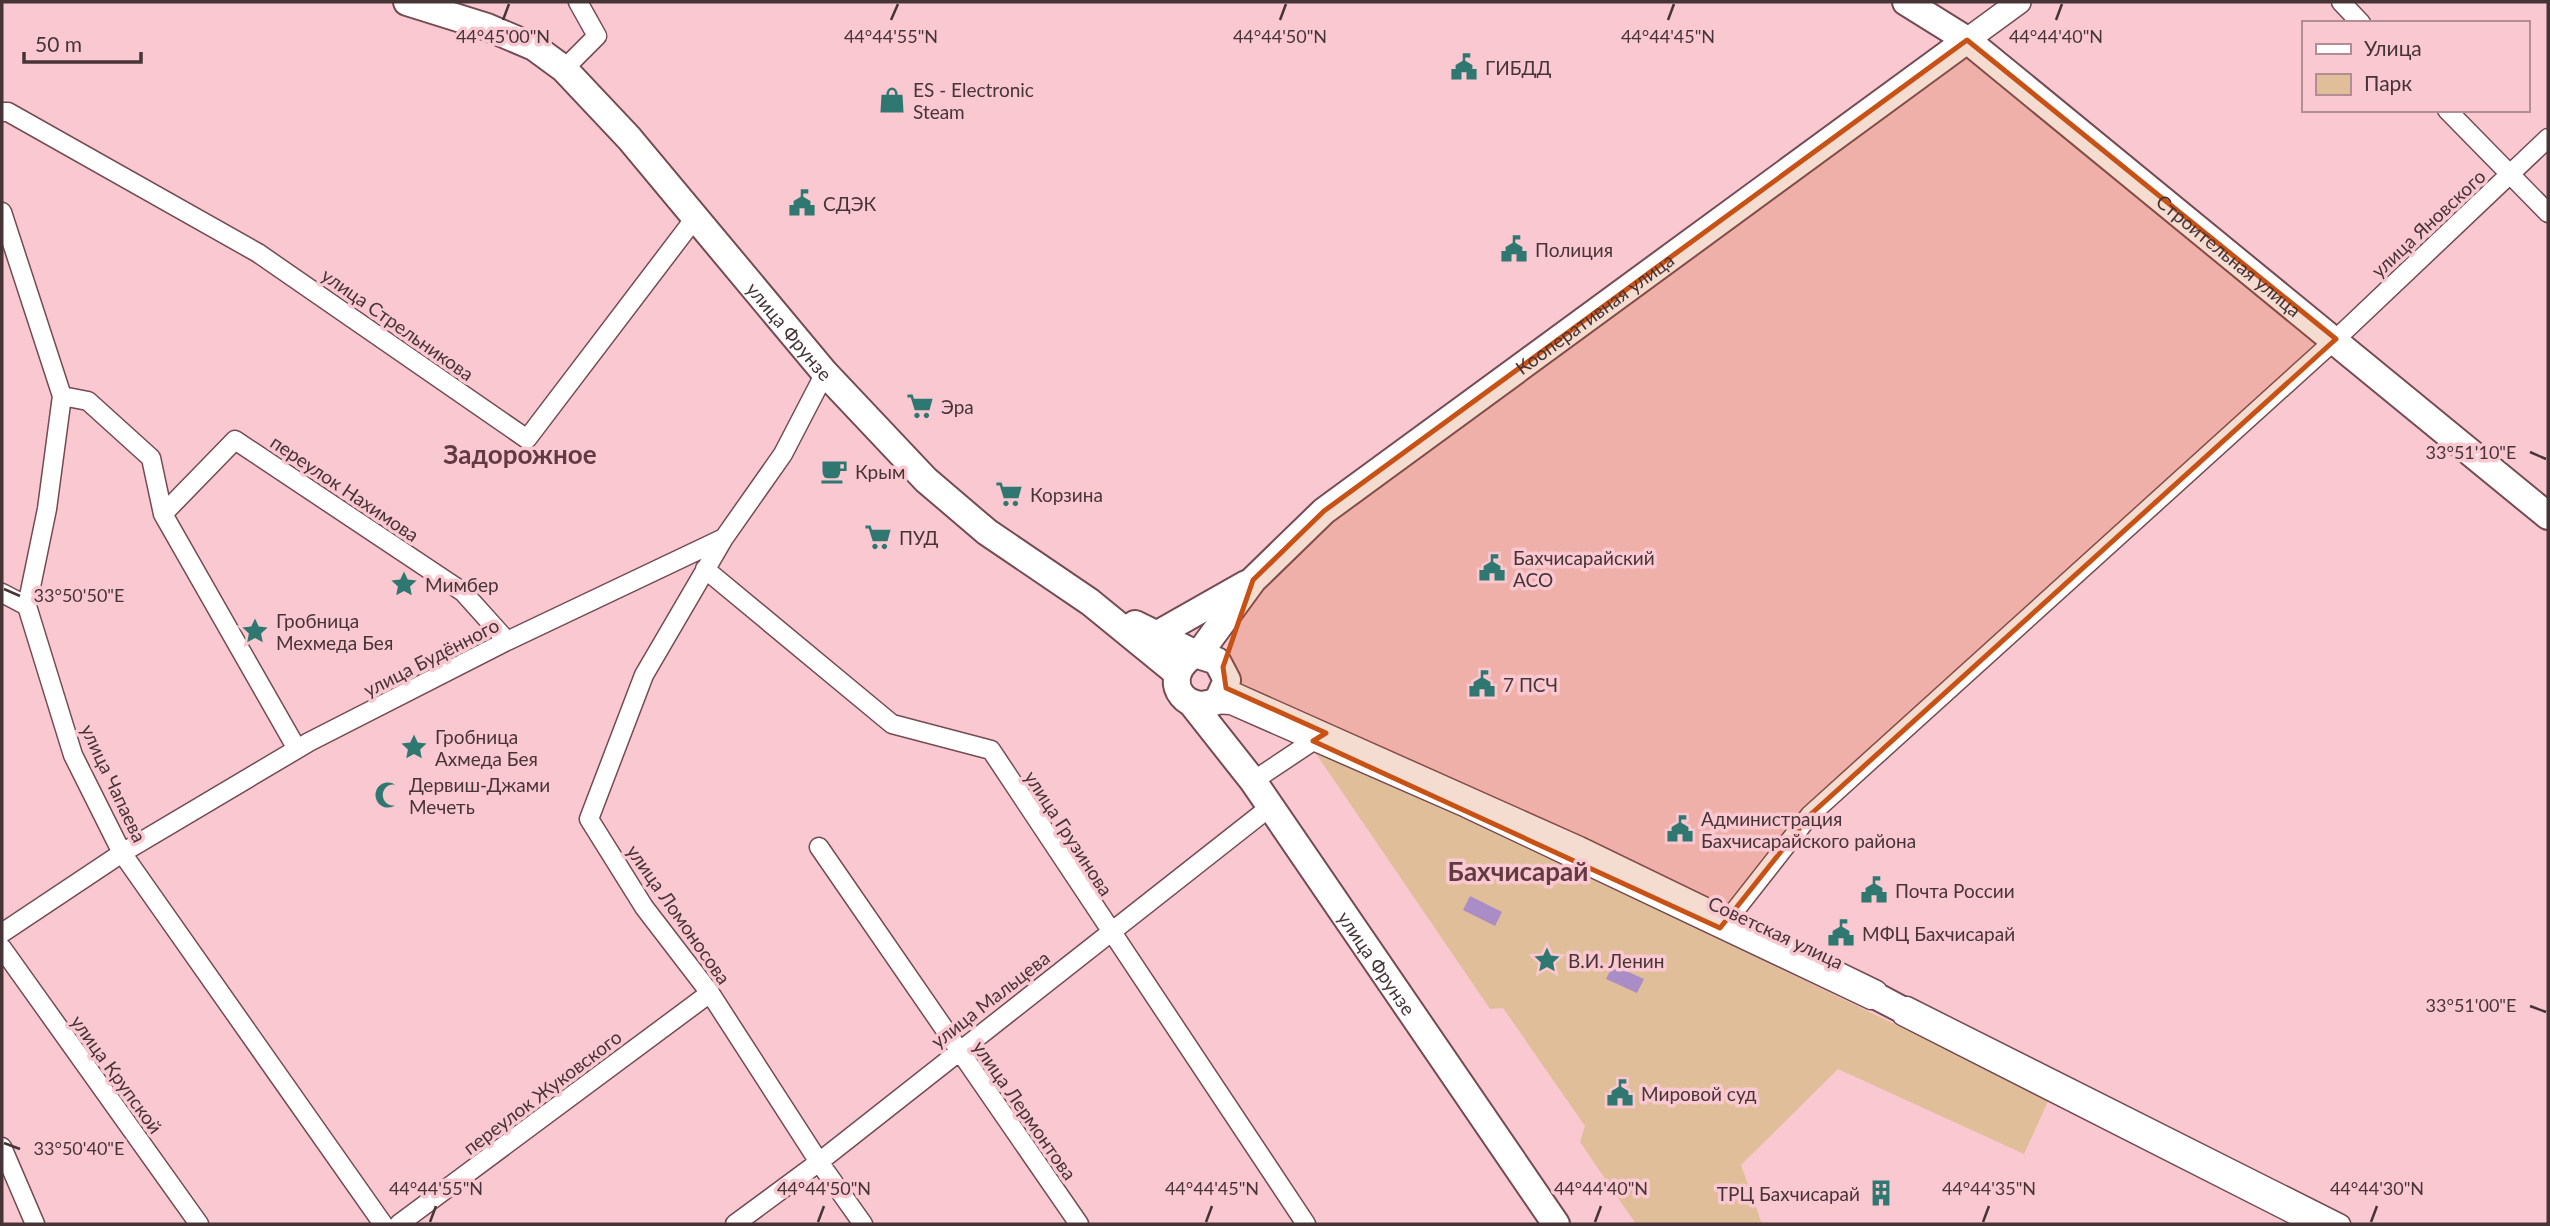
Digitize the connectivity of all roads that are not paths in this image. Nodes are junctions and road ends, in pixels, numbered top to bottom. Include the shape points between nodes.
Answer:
1 (407, 2) edge
2 (578, 2) edge
3 (1906, 2) edge
4 (2019, 2) edge
5 (2341, 2) edge
6 (2359, 21) edge
7 (1967, 40) junction
8 (564, 69) junction
9 (2, 112) edge
10 (2449, 112) edge
11 (2548, 138) edge
12 (2510, 174) junction
13 (2, 212) edge
14 (2548, 213) edge
15 (695, 218) junction
16 (2336, 340) junction
17 (825, 373) junction
18 (62, 396) junction
19 (163, 514) junction
20 (2548, 516) edge
21 (724, 538) junction
22 (705, 569) junction
23 (1253, 580) junction
24 (2, 593) edge
25 (1090, 602) junction
26 (27, 606) junction
27 (1156, 635) junction
28 (507, 641) junction
29 (1198, 656) junction
30 (1177, 673) junction
31 (1214, 693) junction
32 (1319, 737) junction
33 (297, 749) junction
34 (1253, 781) junction
35 (1270, 807) junction
36 (819, 847) dead end
37 (122, 853) junction
38 (1724, 923) junction
39 (2, 933) edge
40 (1109, 933) junction
41 (2, 948) edge
42 (710, 993) junction
43 (1874, 995) joint
44 (1905, 1011) junction
45 (958, 1050) junction
46 (2, 1147) edge
47 (819, 1162) junction
48 (35, 1224) edge
49 (199, 1224) edge
50 (383, 1224) edge
51 (399, 1224) edge
52 (735, 1224) edge
53 (863, 1224) edge
54 (1079, 1224) edge
55 (1306, 1224) edge
56 (1556, 1224) edge
57 (2312, 1224) edge
58 (2341, 1224) edge

1 - 8 main road, улица Фрунзе via 488,27 534,47
2 - 8 street via 597,36
3 - 7 main road, Строительная улица
4 - 7 street, Кооперативная улица
5 - 6 street
7 - 16 main road, Строительная улица
7 - 23 main road, Кооперативная улица via 1324,511
8 - 15 main road, улица Фрунзе
9 - 15 street, улица Стрельникова via 8,111 258,253 527,439
10 - 12 street
11 - 12 street, улица Яновского
12 - 14 street
12 - 16 street, улица Яновского
13 - 18 street, улица Чапаева
15 - 17 main road, улица Фрунзе
16 - 20 main road, Строительная улица
16 - 38 street, улица Яновского via 1810,815
17 - 21 street, улица Будённого via 783,454
17 - 25 main road, улица Фрунзе via 926,480 987,532
18 - 19 street via 88,401 151,458
18 - 26 street, улица Чапаева via 47,509
19 - 28 street, переулок Нахимова via 235,440 463,592
19 - 33 street
21 - 22 street, улица Ломоносова
21 - 28 street, улица Будённого
22 - 40 street, улица Грузинова via 892,724 990,750
22 - 42 street, улица Ломоносова via 644,676 589,819 644,907
23 - 27 main road
23 - 29 main road, Кооперативная улица
23 - 31 main road
24 - 26 street
25 - 27 main road
25 - 30 main road, улица Фрунзе
26 - 37 street, улица Чапаева via 74,755
27 - 29 main road
28 - 33 street, улица Будённого
29 - 30 main road, Кооперативная улица via 1185,661
29 - 31 main road via 1210,657
30 - 31 main road, улица Фрунзе via 1181,696
31 - 32 street, Советская улица via 1231,705
31 - 34 main road, улица Фрунзе
32 - 34 street
32 - 38 street, Советская улица
33 - 37 street, улица Будённого
34 - 35 main road, улица Фрунзе
35 - 40 street, улица Мальцева
35 - 56 main road, улица Фрунзе
36 - 45 street, улица Лермонтова
37 - 39 street, улица Будённого
37 - 50 street, улица Чапаева
38 - 43 street, Советская улица
40 - 45 street, улица Мальцева
40 - 55 street, улица Грузинова
41 - 49 street, улица Крупской
42 - 47 street, улица Ломоносова
42 - 51 street, переулок Жуковского
43 - 44 street
44 - 57 street
44 - 58 street
45 - 47 street, улица Мальцева
45 - 54 street, улица Лермонтова
46 - 48 street
47 - 52 street, улица Мальцева
47 - 53 street, улица Ломоносова

